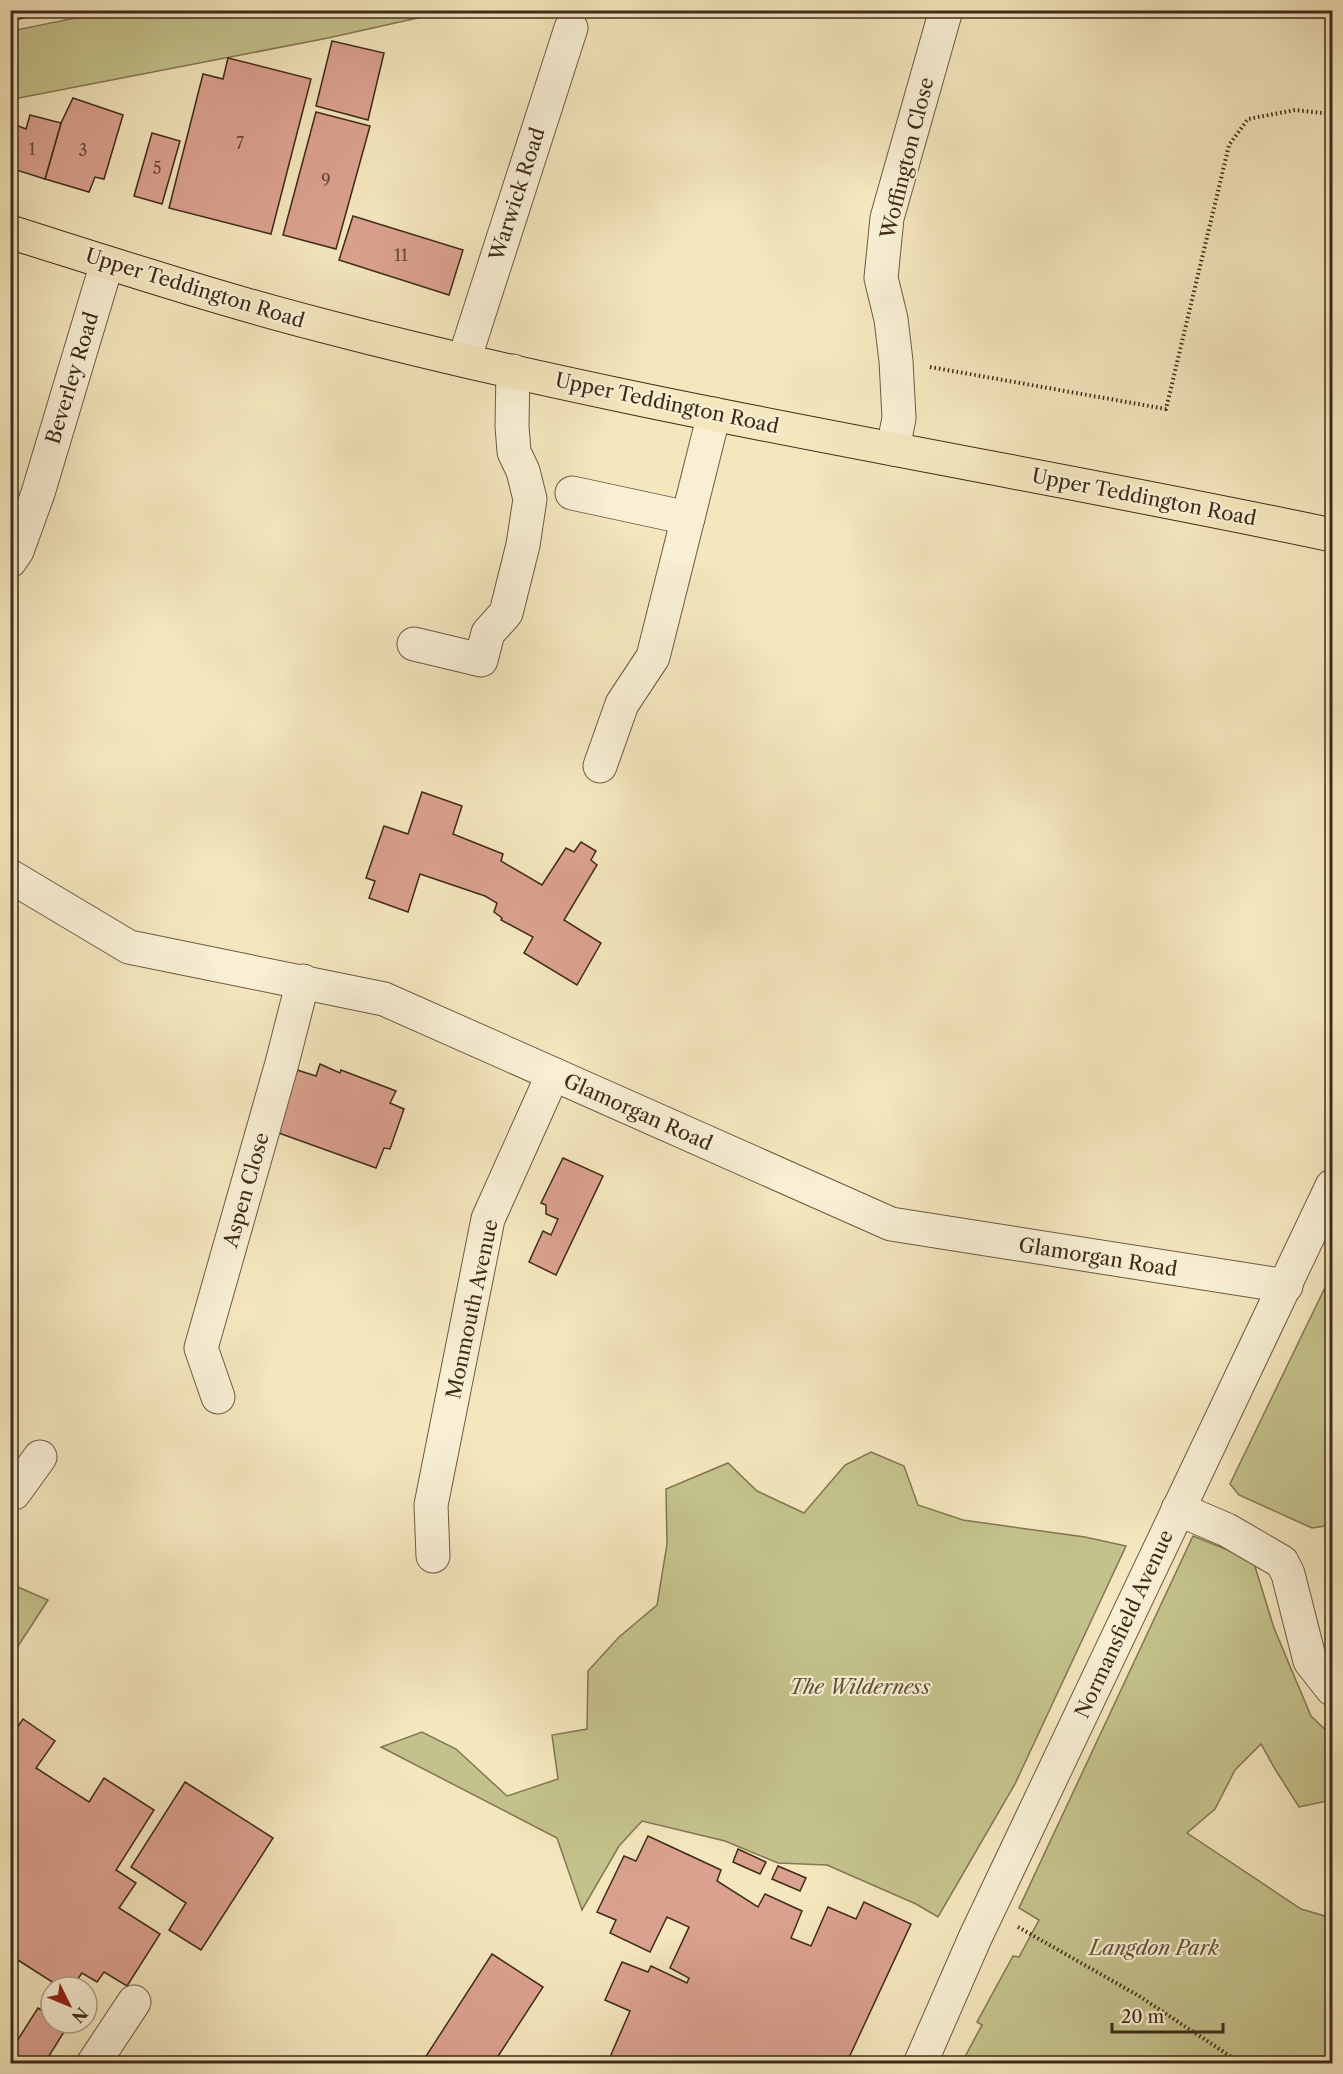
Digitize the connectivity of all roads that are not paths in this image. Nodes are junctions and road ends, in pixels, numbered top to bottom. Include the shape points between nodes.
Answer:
1 (946, 10) edge
2 (571, 28) dead end
3 (10, 232) edge
4 (107, 263) junction
5 (464, 360) junction
6 (513, 371) junction
7 (714, 414) junction
8 (893, 449) junction
9 (572, 493) dead end
10 (688, 518) junction
11 (1332, 535) edge
12 (10, 561) edge
13 (414, 644) dead end
14 (600, 766) dead end
15 (10, 876) edge
16 (303, 981) junction
17 (553, 1074) junction
18 (1332, 1186) edge
19 (1286, 1286) junction
20 (218, 1397) dead end
21 (40, 1457) dead end
22 (10, 1491) edge
23 (1178, 1509) junction
24 (433, 1556) dead end
25 (1332, 1689) edge
26 (134, 2002) dead end
27 (93, 2064) edge
28 (921, 2064) edge

1 - 8 street, Woffington Close via 887,218 881,278 896,361 899,418
2 - 5 street, Warwick Road
3 - 4 main road, Upper Teddington Road
4 - 5 main road, Upper Teddington Road via 314,324
4 - 12 street, Beverley Road via 38,493
5 - 6 main road, Upper Teddington Road
6 - 7 main road, Upper Teddington Road
6 - 13 street via 514,452 526,477 530,499 506,613 488,633 481,660
7 - 8 main road, Upper Teddington Road
7 - 10 street
8 - 11 main road, Upper Teddington Road
9 - 10 street
10 - 14 street via 653,657 622,704
15 - 16 street, Glamorgan Road via 129,947
16 - 17 street, Glamorgan Road via 384,999
16 - 20 street, Aspen Close via 201,1348
17 - 19 street, Glamorgan Road via 891,1224
17 - 24 street, Monmouth Avenue via 488,1219 431,1505
18 - 19 street, Normansfield Avenue
19 - 23 street, Normansfield Avenue
21 - 22 street via 14,1492
23 - 25 street via 1227,1530 1282,1562 1310,1660
23 - 28 street, Normansfield Avenue via 988,1911
26 - 27 street

